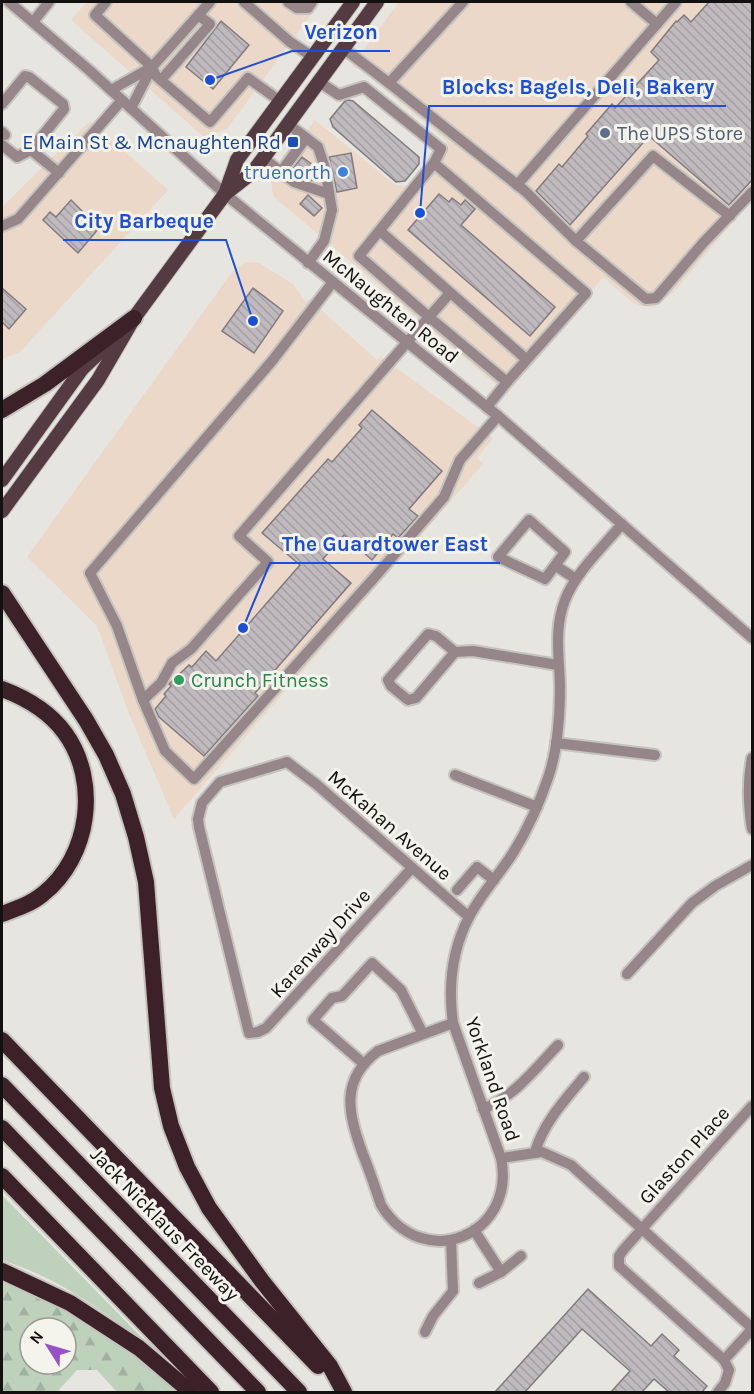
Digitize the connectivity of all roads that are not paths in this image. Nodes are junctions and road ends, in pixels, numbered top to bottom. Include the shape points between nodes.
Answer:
1 (8, 2) edge
2 (49, 2) edge
3 (106, 2) edge
4 (208, 2) edge
5 (244, 2) edge
6 (288, 2) edge
7 (312, 2) edge
8 (353, 2) edge
9 (377, 2) edge
10 (463, 2) edge
11 (631, 2) edge
12 (676, 2) edge
13 (2, 6) edge
14 (198, 15) junction
15 (33, 22) junction
16 (657, 24) junction
17 (343, 48) junction
18 (313, 57) junction
19 (152, 68) junction
20 (161, 80) junction
21 (319, 82) junction
22 (389, 83) junction
23 (111, 90) junction
24 (122, 100) junction
25 (280, 101) junction
26 (2, 104) edge
27 (131, 108) junction
28 (288, 124) junction
29 (3, 137) edge
30 (306, 138) junction
31 (32, 150) junction
32 (263, 158) junction
33 (434, 163) junction
34 (281, 172) junction
35 (59, 173) junction
36 (517, 185) junction
37 (753, 192) edge
38 (225, 194) junction
39 (329, 194) junction
40 (729, 216) junction
41 (2, 226) edge
42 (380, 231) junction
43 (576, 241) junction
44 (308, 263) junction
45 (333, 282) junction
46 (450, 293) junction
47 (429, 317) junction
48 (134, 318) junction
49 (406, 341) junction
50 (526, 359) junction
51 (507, 382) junction
52 (488, 407) junction
53 (2, 411) edge
54 (498, 416) junction
55 (2, 480) edge
56 (2, 511) edge
57 (622, 524) junction
58 (556, 566) junction
59 (576, 579) junction
60 (2, 593) edge
61 (753, 638) edge
62 (455, 652) junction
63 (558, 665) junction
64 (2, 688) edge
65 (143, 700) junction
66 (556, 742) junction
67 (655, 756) dead end
68 (753, 758) edge
69 (455, 775) dead end
70 (537, 807) junction
71 (753, 829) edge
72 (753, 865) edge
73 (412, 868) junction
74 (494, 880) junction
75 (457, 890) dead end
76 (2, 914) edge
77 (469, 917) junction
78 (627, 974) dead end
79 (453, 1023) junction
80 (249, 1033) joint
81 (423, 1034) junction
82 (2, 1040) edge
83 (558, 1044) dead end
84 (364, 1064) junction
85 (584, 1077) dead end
86 (2, 1085) edge
87 (753, 1106) edge
88 (483, 1109) junction
89 (2, 1128) edge
90 (535, 1152) junction
91 (501, 1158) junction
92 (2, 1176) edge
93 (642, 1229) junction
94 (474, 1230) junction
95 (451, 1240) junction
96 (521, 1256) dead end
97 (2, 1271) edge
98 (501, 1272) junction
99 (479, 1283) dead end
100 (753, 1328) edge
101 (425, 1332) dead end
102 (724, 1360) junction
103 (191, 1392) edge
104 (211, 1392) edge
105 (258, 1392) edge
106 (299, 1392) edge
107 (344, 1392) edge
108 (718, 1392) edge

1 - 13 street
1 - 15 street, McNaughten Road
2 - 15 street
3 - 19 street via 95,15
4 - 14 street
5 - 18 street
6 - 7 street via 297,8 308,8
8 - 18 main road
9 - 17 main road
10 - 22 street
11 - 16 street
12 - 16 street
14 - 19 street
14 - 20 street via 210,24
15 - 23 street, McNaughten Road
16 - 36 street
17 - 21 main road
17 - 22 street
18 - 25 main road
19 - 20 street
19 - 23 street
19 - 27 street
20 - 25 street via 210,122 248,78
21 - 28 main road
21 - 33 street via 339,94 364,87 441,149
22 - 36 street
23 - 24 street, McNaughten Road
24 - 27 street, McNaughten Road
24 - 35 street
25 - 38 main road via 237,160
26 - 31 street via 21,79 29,76 63,104 64,109
27 - 38 street, McNaughten Road
28 - 30 street
28 - 32 main road
29 - 31 street via 17,158
30 - 34 street
30 - 39 street via 318,147
31 - 35 street
32 - 34 street
32 - 38 main road via 253,172
33 - 42 street
33 - 50 street via 586,293
34 - 39 street via 294,182
35 - 41 street via 18,219
36 - 43 street
37 - 40 street
38 - 44 street, McNaughten Road
38 - 48 main road
39 - 44 street via 332,210 324,242
40 - 43 street via 656,298 646,299
40 - 43 street via 653,156
42 - 46 street
42 - 47 street via 359,256
44 - 45 street, McNaughten Road
45 - 49 street, McNaughten Road
45 - 65 street via 272,361 90,573 117,626
46 - 47 street
46 - 50 street
47 - 49 street
47 - 51 street
48 - 53 highway
48 - 55 main road via 82,369
48 - 56 main road via 98,380
49 - 52 street, McNaughten Road
49 - 65 street via 239,536 268,562 191,649 172,663 161,683
50 - 51 street
51 - 52 street
52 - 54 street, McNaughten Road
54 - 57 street, McNaughten Road
54 - 65 street via 460,460 444,497 194,780 165,751
57 - 59 street, Yorkland Road
57 - 61 street, McNaughten Road
58 - 58 street via 545,579 498,557 529,520 565,552
58 - 59 street
59 - 63 street, Yorkland Road via 557,625
60 - 107 highway via 86,720 123,794 146,882 162,1088 187,1167 209,1208 330,1366
62 - 62 street via 412,700 404,699 389,683 391,675 428,634
62 - 63 street via 474,651
63 - 66 street, Yorkland Road
64 - 76 highway via 36,706 64,732 83,772 87,802 79,839 60,876 32,902
66 - 67 street
66 - 70 street, Yorkland Road
68 - 71 street via 748,804
69 - 70 street
70 - 74 street, Yorkland Road
72 - 78 street via 692,903
73 - 77 street, McKahan Avenue
73 - 80 street, Karenway Drive via 266,1028
73 - 80 street, McKahan Avenue via 287,762 220,782 199,810 199,827
74 - 75 street via 477,867
74 - 77 street, Yorkland Road
77 - 79 street, Yorkland Road via 457,947 451,980
79 - 81 street
79 - 88 street, Yorkland Road
81 - 84 street via 387,1046
81 - 84 street via 401,990 372,963 313,1020
82 - 107 highway
83 - 88 street via 515,1091
84 - 95 street via 351,1090 351,1119 381,1204 401,1229 414,1236
85 - 90 street via 554,1113
86 - 106 highway, Jack Nicklaus Freeway
87 - 93 street, Glaston Place
88 - 91 street, Yorkland Road
89 - 105 highway
90 - 91 street, Yorkland Road
90 - 93 street, Yorkland Road via 550,1154 571,1165
91 - 94 street via 502,1190 488,1218
92 - 104 highway
93 - 100 street, Yorkland Road
93 - 102 street, Glaston Place via 619,1256 619,1266
94 - 95 street
94 - 98 street
95 - 101 street via 453,1291
96 - 98 street
97 - 103 highway via 70,1303 139,1348
98 - 99 street
100 - 102 street
102 - 108 street via 729,1370

